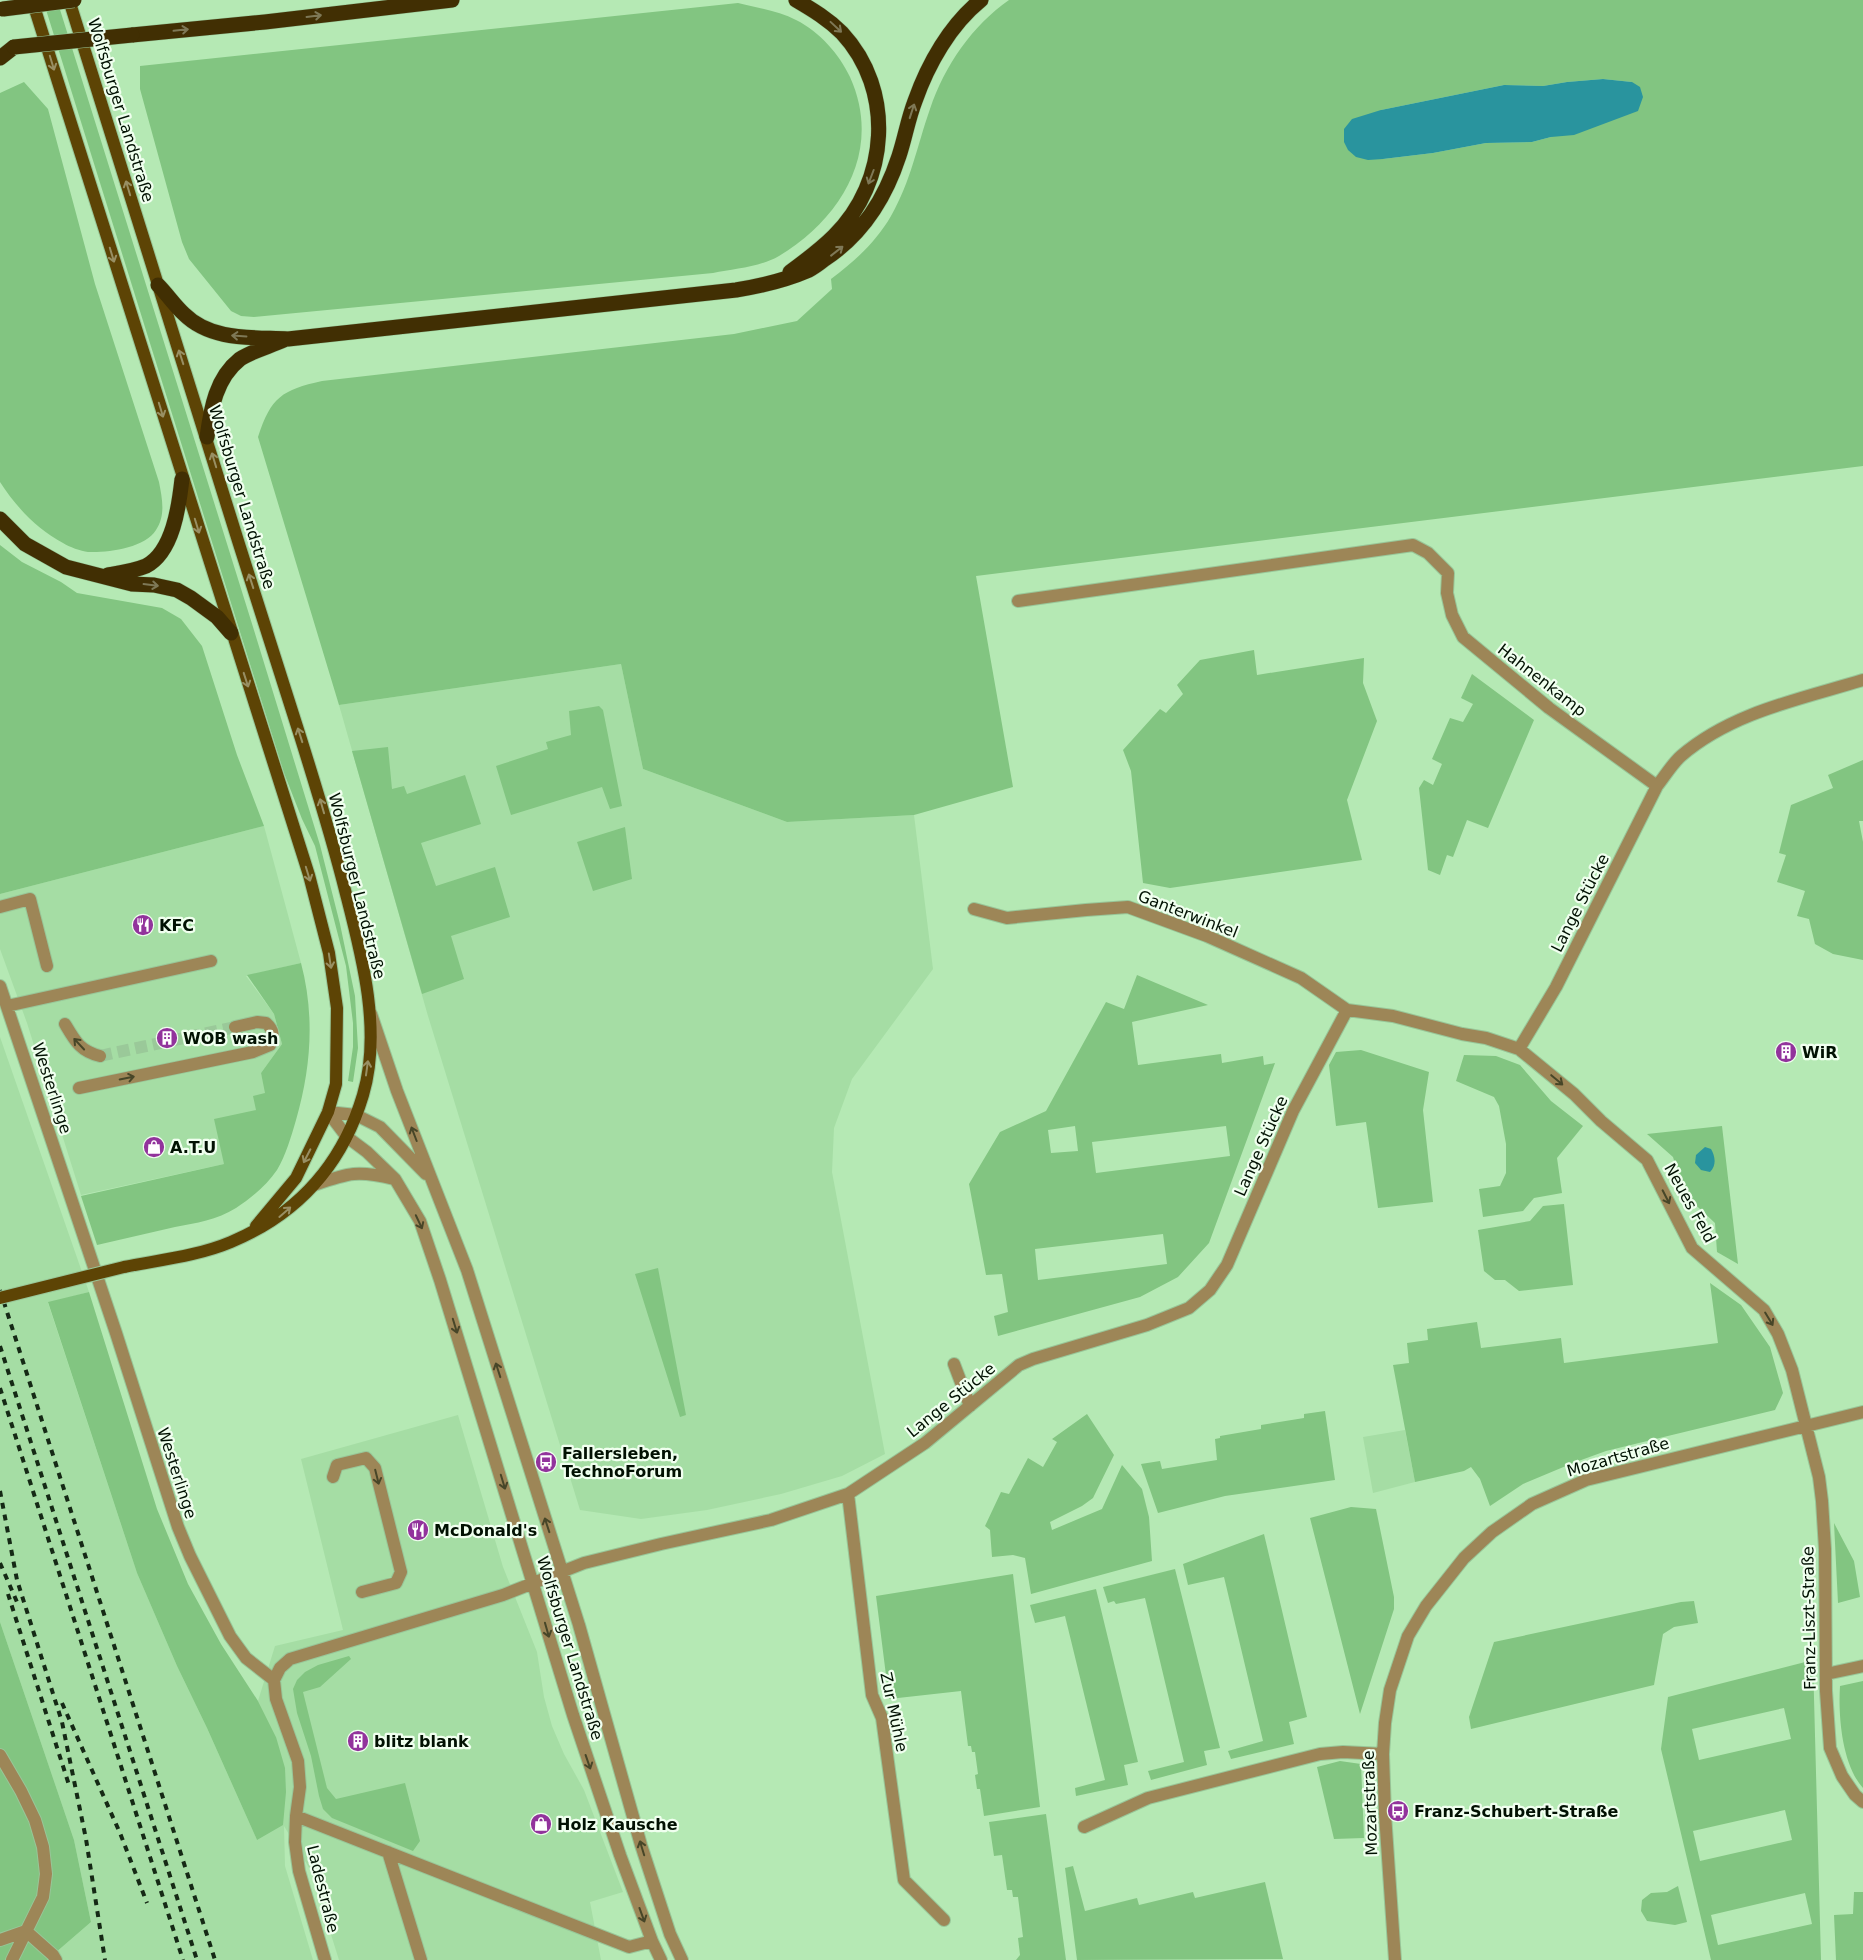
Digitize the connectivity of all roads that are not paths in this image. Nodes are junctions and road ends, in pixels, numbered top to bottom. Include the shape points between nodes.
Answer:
1 (32, 0) edge
2 (69, 0) edge
3 (74, 0) edge
4 (452, 0) edge
5 (796, 0) edge
6 (981, 0) edge
7 (1, 9) edge
8 (7, 48) edge
9 (0, 58) edge
10 (778, 281) junction
11 (158, 285) junction
12 (288, 339) junction
13 (207, 437) junction
14 (182, 479) junction
15 (0, 519) edge
16 (103, 576) junction
17 (1018, 601) dead end
18 (231, 633) junction
19 (1863, 680) edge
20 (1657, 786) junction
21 (0, 907) edge
22 (974, 909) dead end
23 (211, 961) dead end
24 (47, 966) dead end
25 (0, 986) edge
26 (7, 1006) junction
27 (369, 1007) junction
28 (1347, 1010) junction
29 (66, 1024) dead end
30 (235, 1027) tunnel mouth
31 (1520, 1049) junction
32 (100, 1056) tunnel mouth
33 (79, 1088) dead end
34 (328, 1112) junction
35 (356, 1115) junction
36 (347, 1137) junction
37 (395, 1179) junction
38 (431, 1179) junction
39 (314, 1185) junction
40 (251, 1232) junction
41 (0, 1298) edge
42 (954, 1364) dead end
43 (970, 1406) junction
44 (1863, 1412) edge
45 (1805, 1425) junction
46 (333, 1477) dead end
47 (848, 1494) junction
48 (562, 1572) junction
49 (534, 1583) junction
50 (362, 1592) dead end
51 (1863, 1666) edge
52 (1826, 1674) junction
53 (274, 1680) junction
54 (1383, 1754) junction
55 (0, 1755) edge
56 (1863, 1802) edge
57 (296, 1816) junction
58 (1084, 1827) dead end
59 (388, 1852) junction
60 (944, 1920) dead end
61 (26, 1931) junction
62 (0, 1940) edge
63 (652, 1941) junction
64 (12, 1960) edge
65 (56, 1960) edge
66 (326, 1960) edge
67 (420, 1960) edge
68 (661, 1960) edge
69 (682, 1960) edge
70 (1395, 1960) edge

1 -> 14 main road
11 -> 2 main road, Wolfsburger Landstraße
3 - 7 highway, bridge
8 -> 4 highway, bridge
5 -> 10 highway via 823,16 843,34 860,58 878,106 878,154 872,176 835,236
10 -> 6 highway via 810,269 858,233 888,184 927,70 955,28
8 - 9 highway
10 - 12 highway via 736,290
12 -> 11 highway via 218,334 201,327 184,315
13 -> 11 main road, Wolfsburger Landstraße
12 - 13 highway via 241,358 230,370 221,381 211,407
27 -> 13 main road, Wolfsburger Landstraße via 337,858
14 - 16 highway via 175,521 159,553 147,565
14 -> 18 main road
15 - 16 highway via 25,544 66,567
16 -> 18 highway via 177,590 217,617
17 - 20 street, Hahnenkamp via 1413,545 1428,553 1448,573 1452,615 1463,637 1549,708
18 -> 34 main road via 309,876 329,953 337,1008 337,1058 336,1084
19 - 20 street, Lange Stücke via 1741,718 1680,757
20 - 31 street, Lange Stücke via 1556,986
21 - 24 street via 30,899
22 - 28 street, Ganterwinkel via 1007,918 1128,907 1207,936 1302,978
23 - 26 street
25 - 26 street, Westerlinge
26 - 53 street, Westerlinge via 178,1527 230,1636 246,1658
35 -> 27 main road, Wolfsburger Landstraße via 364,1091 370,1050
38 -> 27 street, Wolfsburger Landstraße
28 - 31 street via 1393,1016
28 - 43 street, Lange Stücke via 1293,1112 1227,1265 1210,1290 1189,1308 1147,1325 1019,1365
32 -> 29 street via 88,1052 76,1042
33 -> 30 street via 270,1046 272,1029 266,1023
31 -> 45 street, Neues Feld via 1647,1160 1692,1248 1764,1310 1778,1334 1792,1370
34 - 35 street, Wolfsburger Landstraße
34 - 36 street, Wolfsburger Landstraße
34 -> 40 main road via 296,1178
35 - 36 main road, Wolfsburger Landstraße
35 - 38 street, Wolfsburger Landstraße via 380,1127
36 - 37 street, Wolfsburger Landstraße
36 - 39 main road via 329,1168
37 - 39 street via 349,1173
37 -> 49 street, Wolfsburger Landstraße via 420,1222 440,1280
48 -> 38 street, Wolfsburger Landstraße via 467,1270
40 -> 39 main road via 280,1217
40 - 41 main road, bridge via 215,1247
42 - 43 street
43 - 47 street, Lange Stücke via 918,1448
44 - 45 street, Mozartstraße
45 - 52 street, Franz-Liszt-Straße via 1822,1501
45 - 54 street, Mozartstraße via 1586,1480 1532,1504 1492,1532 1464,1558 1426,1606 1408,1636 1390,1690
46 -> 50 street via 337,1464 366,1458 375,1468 402,1572 396,1583
47 - 48 street, Lange Stücke via 771,1520 584,1563
47 - 60 street, Zur Mühle via 872,1695 882,1718 904,1880
48 - 49 street, Lange Stücke
69 -> 48 street, Wolfsburger Landstraße via 670,1934 641,1845
49 - 53 street via 434,1617 290,1659
49 -> 63 street, Wolfsburger Landstraße via 573,1715
51 - 52 street
52 - 56 street, Franz-Liszt-Straße via 1830,1748 1842,1776
53 - 57 street, Ladestraße via 276,1699 298,1761 300,1787
54 - 58 street via 1320,1754 1148,1798
54 - 70 street, Mozartstraße
55 - 61 street via 35,1820 43,1846 46,1874 43,1897
57 - 59 street
57 - 66 street, Ladestraße via 299,1871
59 - 63 street via 628,1946
59 - 67 street
61 - 62 street
61 - 64 street
61 - 65 street
63 - 68 street, Wolfsburger Landstraße

